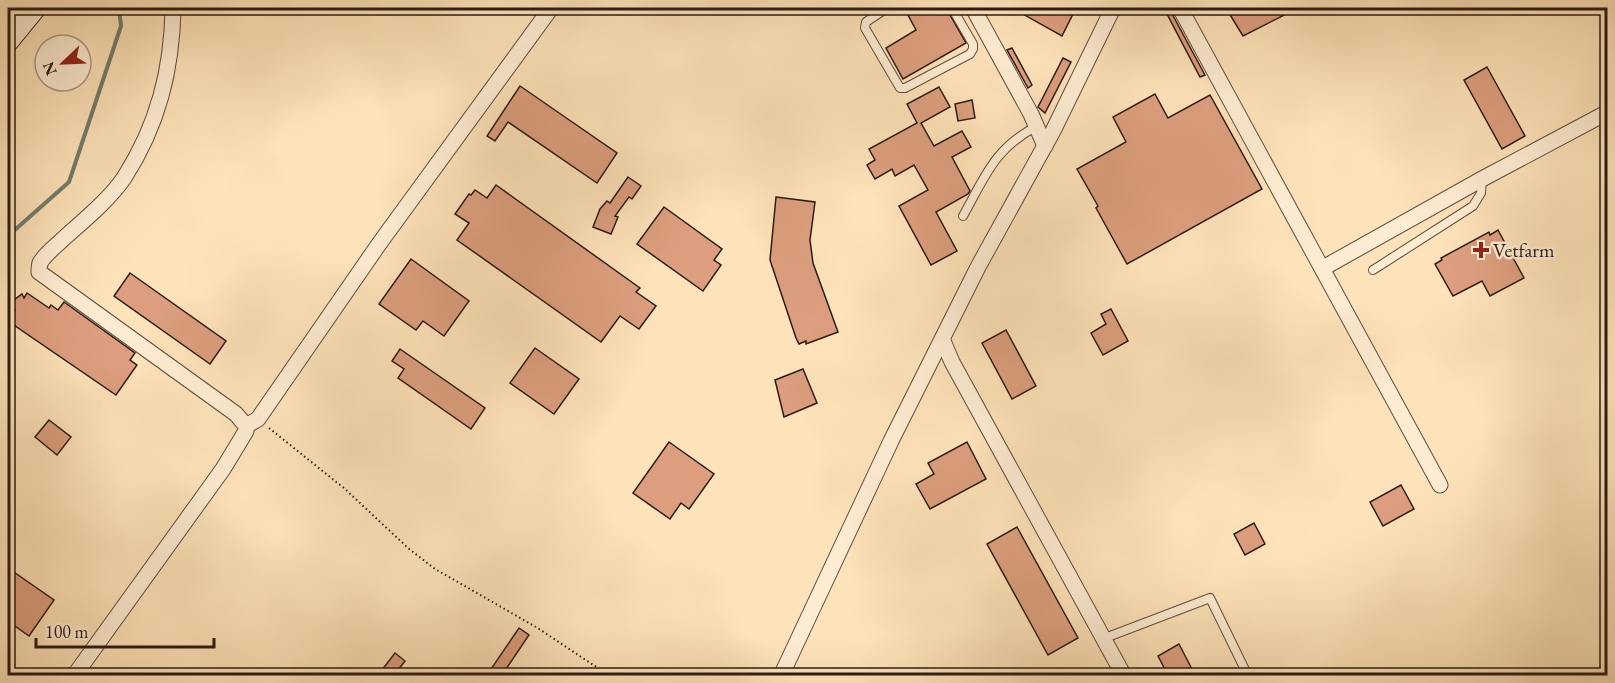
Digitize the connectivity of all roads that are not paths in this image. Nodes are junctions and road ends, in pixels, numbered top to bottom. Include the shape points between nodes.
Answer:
1 (35, 8) edge
2 (173, 8) edge
3 (551, 8) edge
4 (887, 8) edge
5 (952, 8) edge
6 (973, 8) edge
7 (1113, 8) edge
8 (1180, 8) edge
9 (8, 41) edge
10 (1608, 112) edge
11 (1037, 126) junction
12 (1045, 146) junction
13 (1482, 179) junction
14 (963, 216) dead end
15 (1323, 268) junction
16 (1373, 270) dead end
17 (943, 341) junction
18 (252, 423) junction
19 (1440, 485) dead end
20 (1105, 638) junction
21 (74, 675) edge
22 (781, 675) edge
23 (1124, 675) edge
24 (1248, 675) edge

1 - 9 main road
2 - 18 street via 165,87 146,139 123,180 49,252 39,265 39,272
3 - 18 street
4 - 5 lane via 866,22 865,28 900,88 906,88 973,49
6 - 11 street
7 - 12 street
8 - 15 street
10 - 13 street
11 - 12 street
11 - 14 lane via 1019,136 995,159
12 - 17 street via 978,267
13 - 15 street
13 - 16 lane via 1481,193 1473,206
15 - 19 street
17 - 20 street
17 - 22 street via 891,441
18 - 21 street
20 - 23 street
20 - 24 lane via 1209,598

